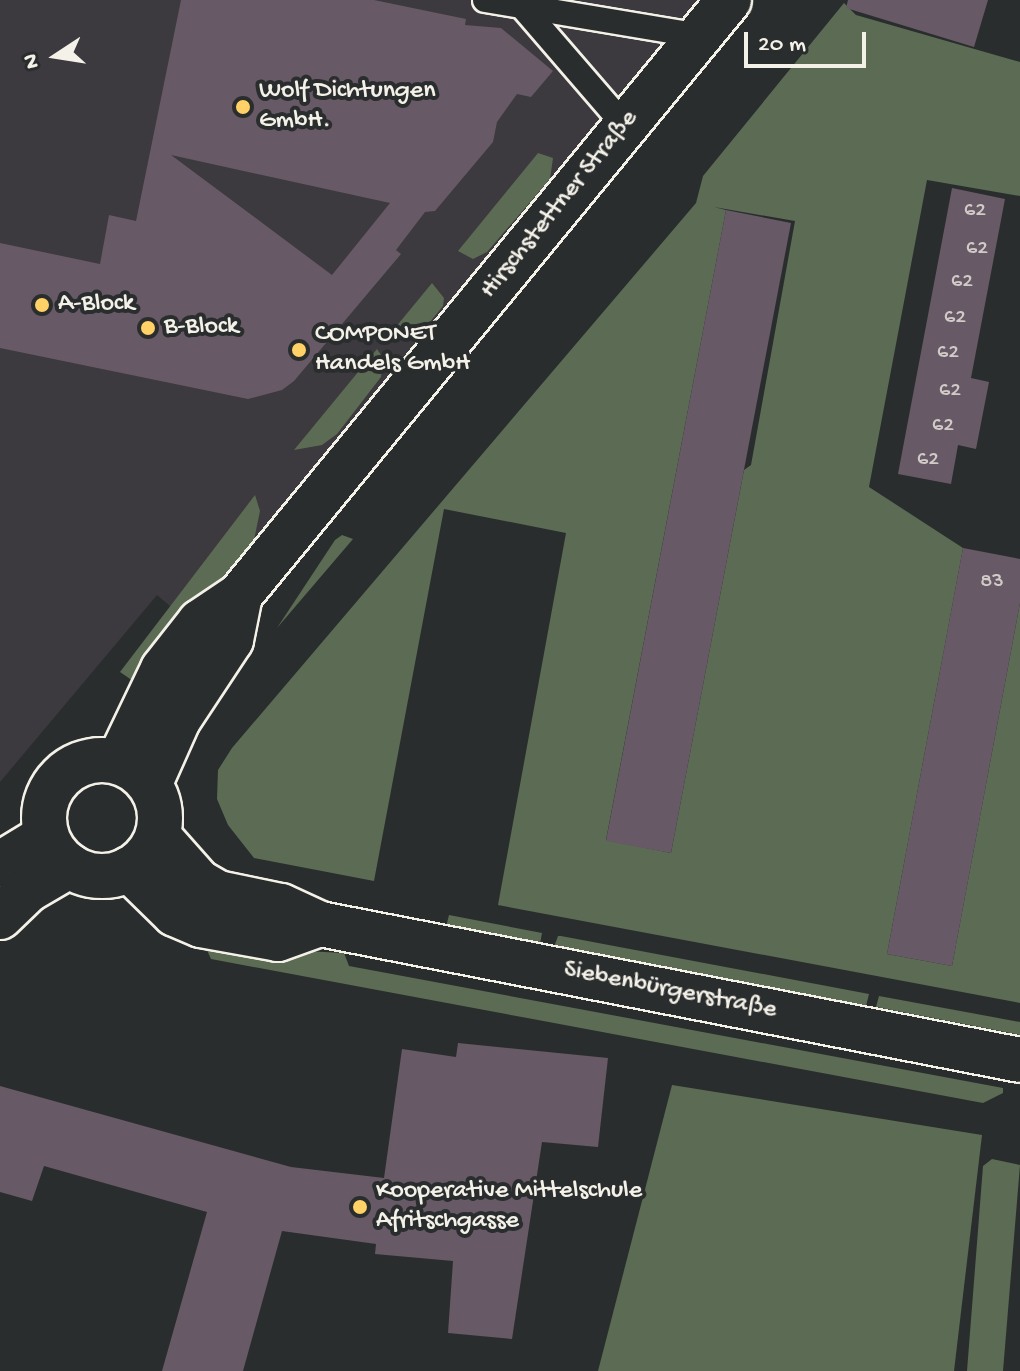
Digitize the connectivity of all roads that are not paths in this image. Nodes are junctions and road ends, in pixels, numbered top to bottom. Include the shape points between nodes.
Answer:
1 (485, 0) edge
2 (729, 0) edge
3 (525, 10) junction
4 (701, 36) junction
5 (625, 126) junction
6 (134, 772) junction
7 (158, 836) junction
8 (58, 851) junction
9 (0, 864) edge
10 (129, 869) junction
11 (0, 917) edge
12 (320, 924) junction
13 (1020, 1060) edge

1 - 3 lane
2 - 4 main road, Hirschstettner Straße
3 - 4 lane
3 - 5 lane
4 - 5 main road, Hirschstettner Straße
5 - 6 main road, Hirschstettner Straße via 240,595 200,622 163,669
6 - 7 main road via 160,810
6 - 8 main road via 93,759 70,768 52,786 44,810
7 - 10 main road via 148,855
7 - 12 main road, Siebenbürgerstraße via 199,882 218,893 281,906
8 - 9 main road
8 - 10 main road via 90,875
8 - 11 main road
10 - 12 main road via 175,914 201,925 278,939
12 - 13 main road, Siebenbürgerstraße

